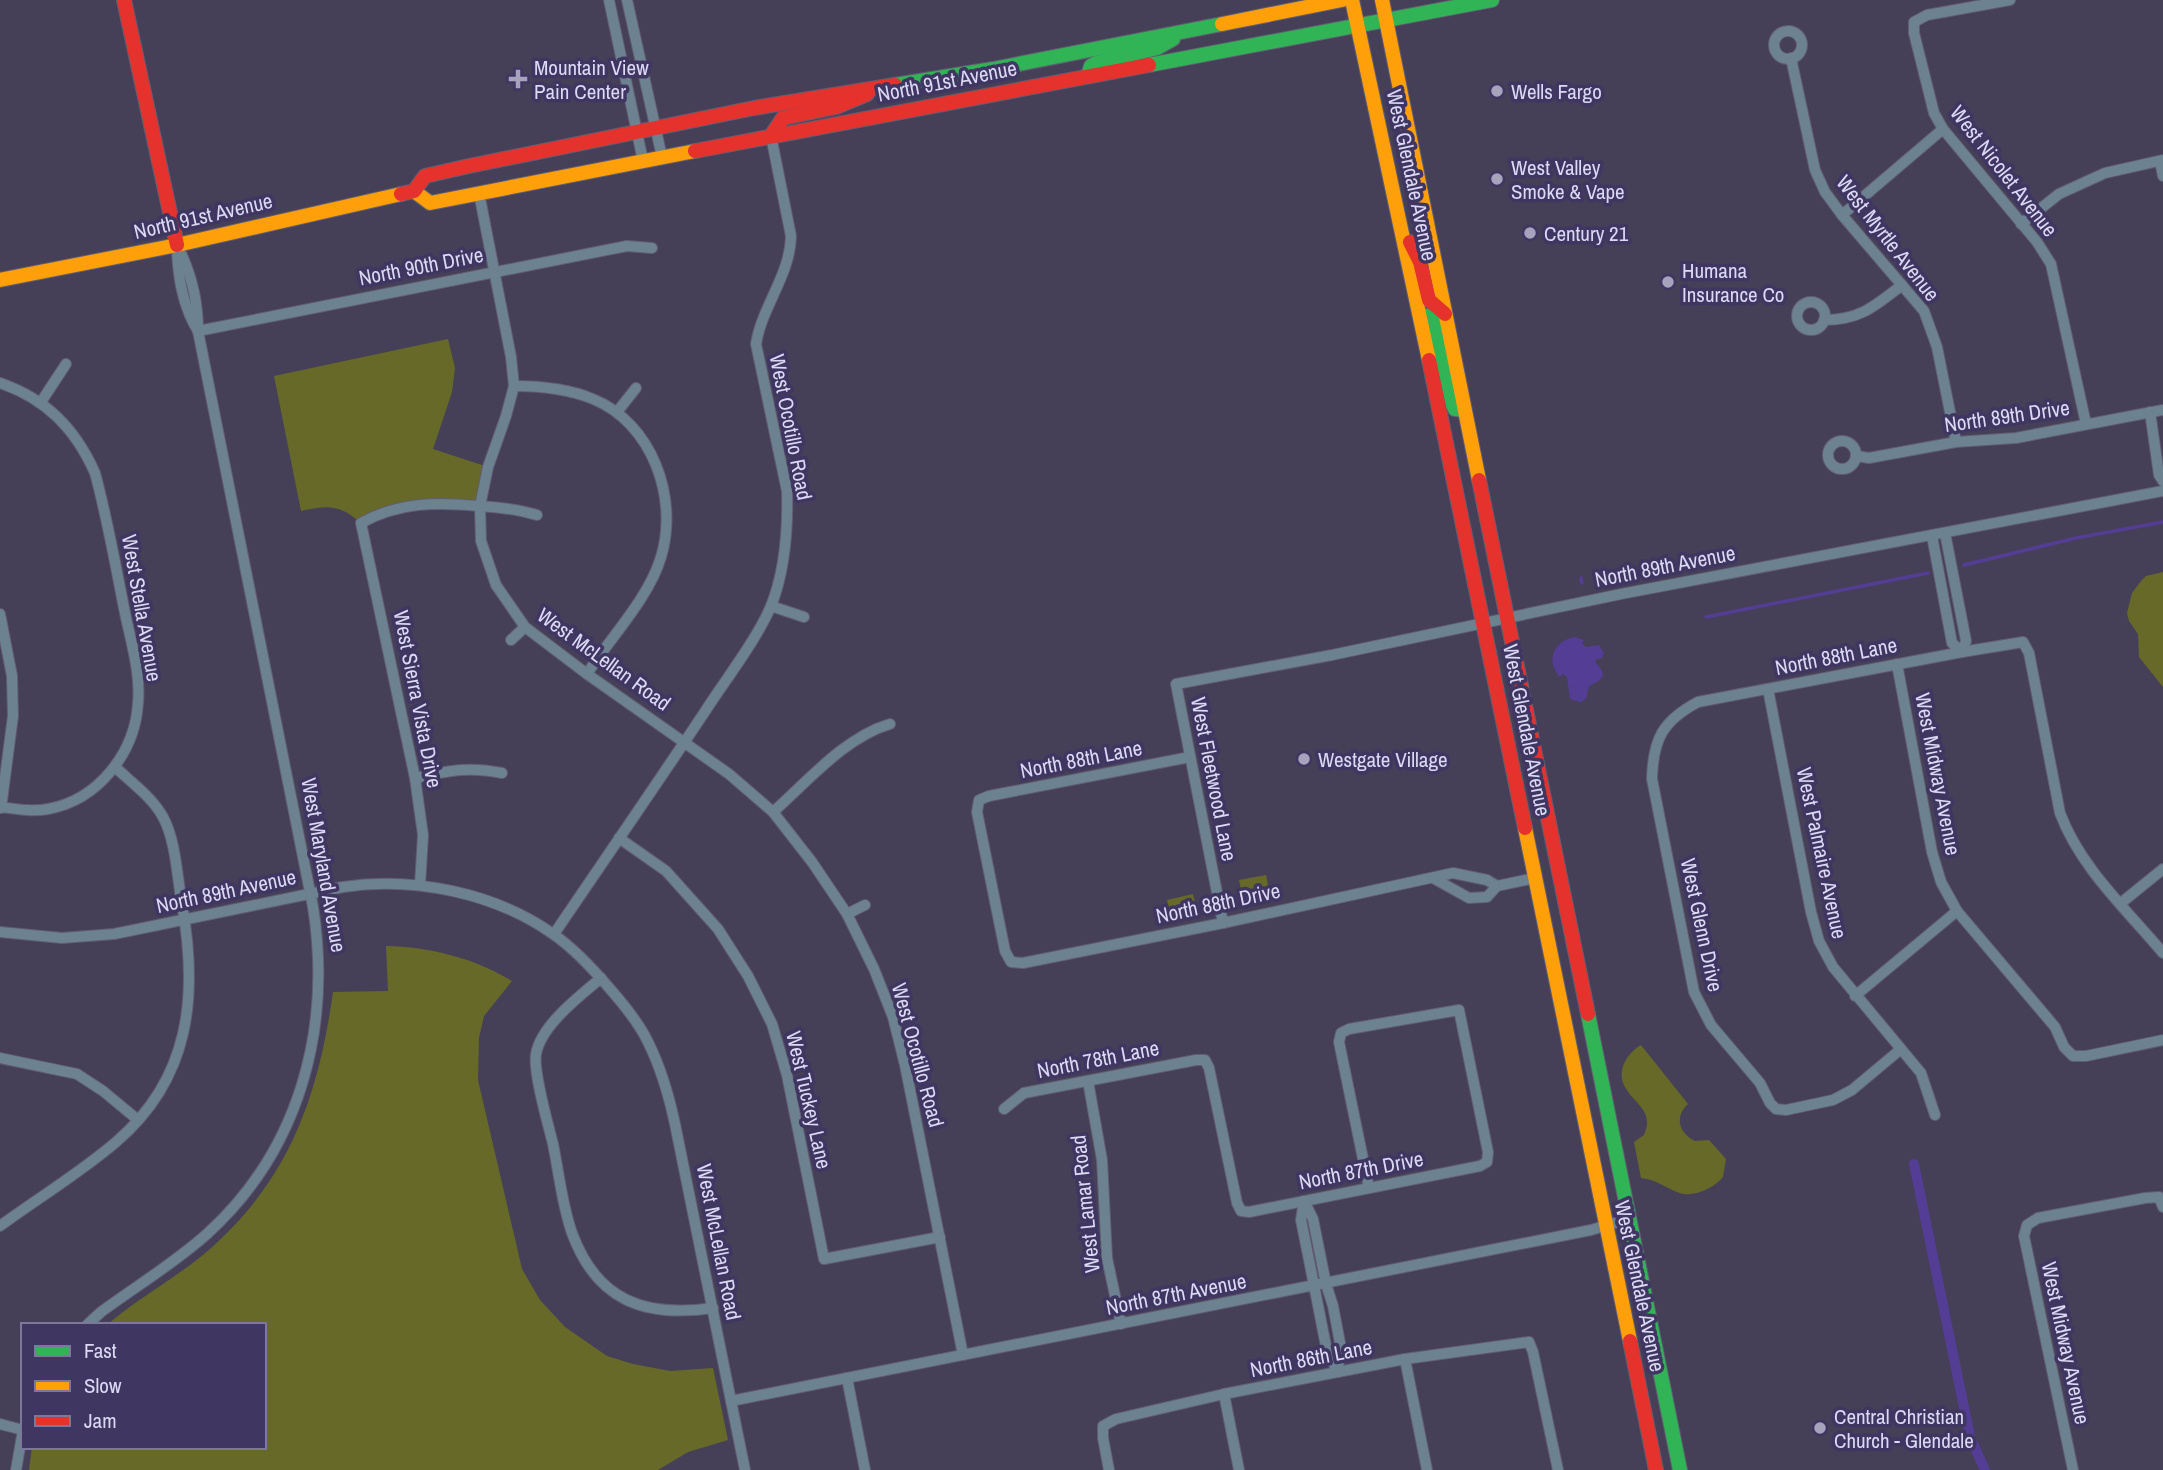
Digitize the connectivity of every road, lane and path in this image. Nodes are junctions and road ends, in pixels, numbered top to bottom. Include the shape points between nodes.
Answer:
1 (124, 0) edge
2 (609, 0) edge
3 (628, 0) edge
4 (1342, 0) edge
5 (1352, 0) edge
6 (1381, 0) edge
7 (1492, 0) edge
8 (2010, 0) edge
9 (1386, 22) junction
10 (1359, 27) junction
11 (1187, 31) junction
12 (1791, 58) dead end
13 (1088, 76) junction
14 (881, 87) junction
15 (656, 128) junction
16 (1943, 129) junction
17 (637, 132) junction
18 (771, 136) junction
19 (662, 157) junction
20 (2161, 160) edge
21 (643, 161) junction
22 (2163, 176) edge
23 (414, 191) junction
24 (479, 193) junction
25 (1842, 215) junction
26 (2021, 224) junction
27 (1401, 226) junction
28 (177, 245) junction
29 (652, 248) dead end
30 (494, 271) junction
31 (0, 280) edge
32 (1902, 285) junction
33 (1445, 314) junction
34 (1420, 316) junction
35 (1824, 320) dead end
36 (198, 331) junction
37 (66, 365) dead end
38 (0, 383) edge
39 (514, 386) junction
40 (636, 388) dead end
41 (41, 402) junction
42 (1464, 410) junction
43 (2163, 410) edge
44 (617, 412) junction
45 (2150, 412) junction
46 (2087, 424) junction
47 (1956, 442) junction
48 (1856, 456) dead end
49 (2163, 481) edge
50 (2163, 491) edge
51 (480, 506) junction
52 (537, 516) dead end
53 (1945, 533) junction
54 (1932, 536) junction
55 (771, 606) junction
56 (0, 614) edge
57 (804, 617) dead end
58 (1506, 619) junction
59 (1483, 623) junction
60 (525, 627) junction
61 (511, 640) dead end
62 (1962, 652) junction
63 (1897, 664) junction
64 (587, 674) junction
65 (1176, 684) joint
66 (1768, 689) junction
67 (890, 724) dead end
68 (1664, 727) joint
69 (685, 743) junction
70 (1191, 757) junction
71 (115, 767) junction
72 (502, 773) dead end
73 (415, 778) junction
74 (0, 808) edge
75 (773, 812) junction
76 (619, 838) junction
77 (2163, 869) edge
78 (1558, 873) junction
79 (1433, 878) junction
80 (1535, 878) junction
81 (1474, 879) junction
82 (420, 885) junction
83 (1497, 886) junction
84 (310, 893) junction
85 (1469, 898) junction
86 (2121, 903) junction
87 (865, 905) dead end
88 (1957, 911) junction
89 (847, 914) junction
90 (185, 919) junction
91 (1223, 923) junction
92 (0, 932) edge
93 (554, 934) junction
94 (2163, 953) edge
95 (1011, 962) joint
96 (601, 978) junction
97 (1855, 996) junction
98 (2163, 1040) edge
99 (1900, 1049) junction
100 (0, 1058) edge
101 (1088, 1081) junction
102 (1003, 1109) dead end
103 (1935, 1115) dead end
104 (138, 1120) junction
105 (1368, 1188) junction
106 (1304, 1201) junction
107 (2161, 1202) edge
108 (1241, 1211) joint
109 (1628, 1219) junction
110 (1605, 1225) junction
111 (0, 1226) edge
112 (940, 1237) junction
113 (1326, 1284) junction
114 (1314, 1286) junction
115 (713, 1308) junction
116 (90, 1323) edge
117 (1121, 1324) junction
118 (1338, 1332) junction
119 (1323, 1335) junction
120 (963, 1355) junction
121 (1405, 1359) junction
122 (1338, 1373) junction
123 (847, 1378) junction
124 (1224, 1394) junction
125 (731, 1401) junction
126 (0, 1424) edge
127 (21, 1429) edge
128 (21, 1441) edge
129 (16, 1470) edge
130 (745, 1470) edge
131 (865, 1470) edge
132 (1109, 1470) edge
133 (1239, 1470) edge
134 (1427, 1470) edge
135 (1558, 1470) edge
136 (1656, 1470) edge
137 (1680, 1470) edge
138 (2073, 1470) edge

1 - 28 main road, West Maryland Avenue
2 - 17 street
3 - 15 street
4 - 11 main road, North 91st Avenue
5 - 10 main road, West Glendale Avenue
6 - 9 main road, West Glendale Avenue
7 - 9 main road, North 91st Avenue
8 - 16 street, West Nicolet Avenue via 1927,15 1914,22 1934,113
9 - 10 main road, North 91st Avenue
9 - 33 main road, West Glendale Avenue
10 - 13 main road, North 91st Avenue
10 - 27 main road, West Glendale Avenue
11 - 13 main road via 1157,48 1096,63
11 - 14 main road, North 91st Avenue
12 - 25 street, West Myrtle Avenue via 1815,170
13 - 18 main road, North 91st Avenue
14 - 15 main road, North 91st Avenue
14 - 18 main road via 851,102 783,118
15 - 17 main road, North 91st Avenue
15 - 19 street
16 - 25 street
16 - 26 street, West Nicolet Avenue
17 - 21 street
17 - 23 main road, North 91st Avenue via 425,176
18 - 19 main road, North 91st Avenue
18 - 55 street, West Ocotillo Road via 791,236 787,267 758,329 756,344 787,491 785,543
19 - 21 main road, North 91st Avenue
20 - 22 street
20 - 26 street via 2105,173 2059,194
21 - 24 main road, North 91st Avenue
23 - 24 main road, North 91st Avenue via 430,203
23 - 28 main road, North 91st Avenue
24 - 30 street, West McLellan Road
25 - 32 street, West Myrtle Avenue
26 - 46 street, West Nicolet Avenue via 2051,264
27 - 33 main road via 1420,262 1429,300
27 - 34 main road, West Glendale Avenue
28 - 31 main road, North 91st Avenue
28 - 36 street, West Maryland Avenue via 185,303
29 - 30 street, North 90th Drive via 627,246
30 - 36 street, North 90th Drive
30 - 39 street, West McLellan Road
32 - 35 street via 1858,316
32 - 47 street, West Myrtle Avenue via 1924,311 1937,347
33 - 42 main road, West Glendale Avenue
34 - 42 main road via 1434,320 1453,405 1455,410
34 - 59 main road, West Glendale Avenue
36 - 84 street, West Maryland Avenue
37 - 41 street
38 - 41 street
39 - 44 street via 566,391
39 - 51 street, West McLellan Road
40 - 44 street
41 - 71 street, West Stella Avenue via 80,443 95,473 136,669 138,703 133,732
42 - 58 main road, West Glendale Avenue
43 - 45 street, North 89th Drive
44 - 64 street via 639,435 659,471 668,517 662,557 651,581
45 - 46 street, North 89th Drive
45 - 49 street
46 - 47 street, North 89th Drive via 2016,438
47 - 48 street, North 89th Drive via 1869,458
50 - 53 street, North 89th Avenue
51 - 52 street
51 - 60 street, West McLellan Road via 481,541 496,585
51 - 73 street, West Sierra Vista Drive via 424,503 382,512 361,523
53 - 54 street, North 89th Avenue
53 - 62 street via 1966,641
54 - 58 street, North 89th Avenue
54 - 62 street via 1952,643
55 - 57 street
55 - 69 street, West Ocotillo Road
56 - 74 street via 12,676 13,716
58 - 59 street, North 89th Avenue
58 - 78 main road, West Glendale Avenue
59 - 65 street, North 89th Avenue
59 - 80 main road, West Glendale Avenue
60 - 61 street
60 - 64 street, West McLellan Road
62 - 63 street, North 88th Lane
62 - 86 street, North 88th Lane via 2023,642 2063,823 2078,853
63 - 66 street, North 88th Lane
63 - 88 street, West Midway Avenue via 1932,852
64 - 69 street, West McLellan Road
65 - 70 street, West Fleetwood Lane
66 - 68 street, North 88th Lane via 1698,702
66 - 97 street, West Palmaire Avenue via 1814,926 1825,955
67 - 75 street via 856,738
68 - 99 street, West Glenn Drive via 1652,758 1652,779 1693,992 1711,1025 1776,1109 1833,1100 1852,1090
69 - 75 street, West Ocotillo Road
69 - 76 street
70 - 91 street, West Fleetwood Lane
70 - 95 street, North 88th Lane via 979,800 976,812 1004,951
71 - 74 street via 94,789 70,802 31,811
71 - 90 street via 163,817
72 - 73 street via 462,768
73 - 82 street, West Sierra Vista Drive via 423,835
75 - 89 street, West Ocotillo Road
76 - 93 street
76 - 112 street, West Tuckey Lane via 666,871 718,929 772,1024 787,1075 824,1259
77 - 86 street
78 - 80 main road
78 - 109 main road, West Glendale Avenue
79 - 81 street, North 88th Drive via 1454,873
79 - 85 street
79 - 91 street, North 88th Drive
80 - 83 street, North 88th Drive
80 - 110 main road, West Glendale Avenue
81 - 83 street, North 88th Drive
81 - 85 street
82 - 84 street, North 89th Avenue via 360,884
82 - 93 street, North 89th Avenue via 504,907
83 - 85 street, North 88th Drive via 1487,897
84 - 90 street, North 89th Avenue
84 - 116 street, West Maryland Avenue via 320,966 317,1020 302,1084 280,1139 246,1191 212,1229
86 - 94 street
87 - 89 street
88 - 97 street
88 - 98 street, West Midway Avenue via 2055,1027 2073,1056
89 - 112 street, West Ocotillo Road via 892,1017
90 - 92 street, North 89th Avenue via 114,934 62,938
90 - 104 street via 191,974 186,1028 156,1098
91 - 95 street, North 88th Drive
93 - 96 street, West McLellan Road
96 - 115 street, West McLellan Road via 648,1041 660,1070
96 - 115 street via 558,1018 536,1055 571,1230 589,1268 605,1286 630,1302 662,1311
97 - 99 street, West Palmaire Avenue
99 - 103 street, West Palmaire Avenue via 1921,1073
100 - 104 street via 77,1074
101 - 102 street, North 78th Lane via 1024,1093
101 - 108 street, North 78th Lane via 1205,1060
101 - 117 street, West Lamar Road via 1102,1160 1107,1258
104 - 111 street via 116,1142
105 - 105 street, North 87th Drive via 1339,1042 1341,1033 1459,1010 1487,1162
105 - 106 street, North 87th Drive
106 - 108 street, North 87th Drive
106 - 113 street via 1313,1219
106 - 114 street via 1301,1220
107 - 138 street, West Midway Avenue via 2038,1218 2027,1225 2024,1236
109 - 110 street, North 87th Avenue
109 - 137 main road, West Glendale Avenue
110 - 113 street, North 87th Avenue
110 - 136 main road, West Glendale Avenue
112 - 120 street, West Ocotillo Road
113 - 114 street, North 87th Avenue
113 - 118 street
114 - 117 street, North 87th Avenue
114 - 119 street
115 - 125 street, West McLellan Road
117 - 120 street, North 87th Avenue
118 - 119 street
118 - 122 street
119 - 122 street
120 - 123 street, North 87th Avenue
121 - 122 street, North 86th Lane
121 - 134 street
121 - 135 street, North 86th Lane via 1529,1342
122 - 124 street, North 86th Lane
123 - 125 street, North 87th Avenue
123 - 131 street
124 - 132 street, North 86th Lane via 1103,1426
124 - 133 street
125 - 130 street, West McLellan Road
126 - 127 street
128 - 129 street

